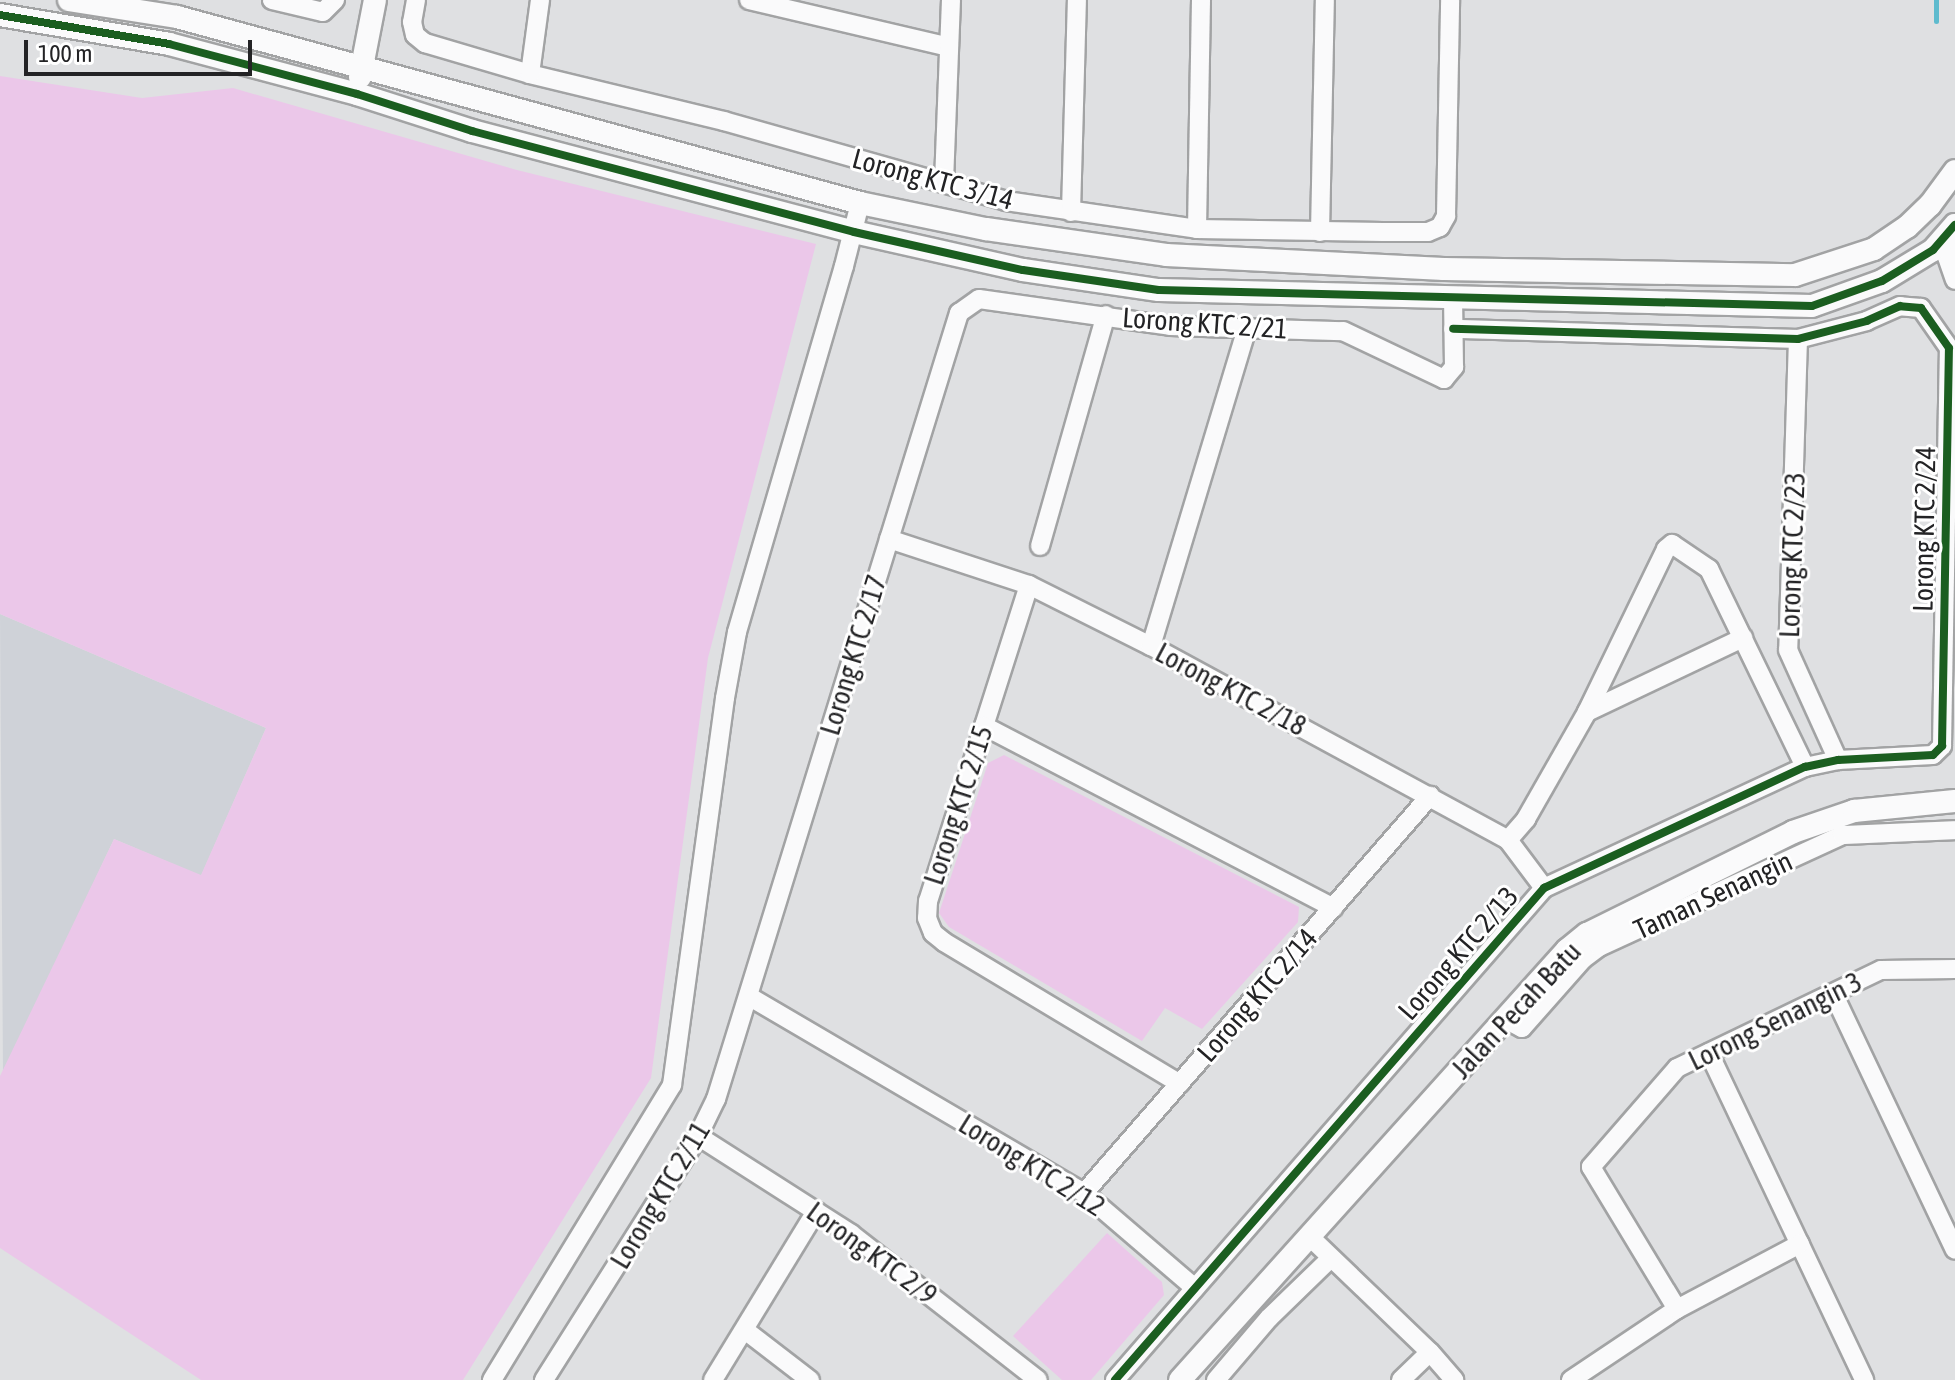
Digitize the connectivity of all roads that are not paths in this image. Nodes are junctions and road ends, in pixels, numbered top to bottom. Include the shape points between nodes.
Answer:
1 (69, 0) edge
2 (272, 0) edge
3 (375, 0) edge
4 (416, 0) edge
5 (540, 0) edge
6 (749, 0) edge
7 (951, 0) edge
8 (1077, 0) edge
9 (1201, 0) edge
10 (1325, 0) edge
11 (1450, 0) edge
12 (329, 6) edge
13 (0, 15) edge
14 (949, 47) junction
15 (362, 65) junction
16 (530, 74) junction
17 (357, 94) junction
18 (1955, 171) edge
19 (944, 182) junction
20 (860, 203) junction
21 (1071, 212) junction
22 (1955, 226) edge
23 (1197, 229) junction
24 (854, 232) junction
25 (1320, 232) junction
26 (1913, 262) junction
27 (1953, 277) edge
28 (1453, 297) junction
29 (959, 313) joint
30 (1106, 315) junction
31 (1247, 329) junction
32 (1453, 329) junction
33 (1798, 339) junction
34 (889, 539) junction
35 (1040, 546) dead end
36 (1029, 585) junction
37 (1743, 638) junction
38 (1151, 646) junction
39 (1587, 712) junction
40 (984, 726) junction
41 (1933, 755) joint
42 (1838, 760) junction
43 (1805, 767) junction
44 (1430, 796) junction
45 (1955, 801) edge
46 (1955, 830) edge
47 (1508, 840) junction
48 (1544, 888) junction
49 (1333, 908) junction
50 (1955, 969) edge
51 (1833, 993) junction
52 (750, 997) junction
53 (1507, 1020) junction
54 (1709, 1053) junction
55 (1180, 1084) junction
56 (698, 1136) junction
57 (1084, 1193) junction
58 (816, 1211) junction
59 (1310, 1237) junction
60 (1800, 1244) junction
61 (1955, 1250) edge
62 (1331, 1258) junction
63 (1195, 1288) junction
64 (1677, 1309) junction
65 (745, 1330) junction
66 (1430, 1352) junction
67 (1856, 1377) edge
68 (492, 1380) edge
69 (544, 1380) edge
70 (713, 1380) edge
71 (810, 1380) edge
72 (1038, 1380) edge
73 (1115, 1380) edge
74 (1180, 1380) edge
75 (1216, 1380) edge
76 (1401, 1380) edge
77 (1454, 1380) edge
78 (1571, 1380) edge

1 - 15 street via 177,17
2 - 12 street
3 - 15 street
4 - 16 street, Lorong KTC 3/14 via 412,22 415,35 425,43
5 - 16 street
6 - 14 street
7 - 14 street
8 - 21 street
9 - 23 street
10 - 25 street
11 - 25 street, Lorong KTC 3/14 via 1446,216 1440,227 1428,232
13 - 17 street via 169,44
14 - 19 street
15 - 17 street
15 - 20 street
16 - 19 street, Lorong KTC 3/14
17 - 24 street via 472,131
18 - 20 street via 1930,205 1874,249 1795,275 1444,269 1166,255 986,229
19 - 21 street, Lorong KTC 3/14 via 1006,201
20 - 24 street
21 - 23 street, Lorong KTC 3/14
22 - 26 street
22 - 27 street via 1946,245
23 - 25 street, Lorong KTC 3/14
24 - 28 street via 1023,270 1159,290
24 - 68 street via 737,632 672,1085
26 - 27 street via 1927,262
26 - 28 street via 1882,281 1812,306
28 - 32 street
29 - 30 street, Lorong KTC 2/21 via 979,299
29 - 34 street, Lorong KTC 2/17
30 - 31 street, Lorong KTC 2/21 via 1170,326
30 - 35 street
31 - 32 street, Lorong KTC 2/21 via 1343,331 1444,379 1454,367
31 - 38 street
32 - 33 street
33 - 41 street, Lorong KTC 2/24 via 1867,321 1900,306 1921,308 1949,348 1942,746
33 - 42 street, Lorong KTC 2/23 via 1788,650
34 - 36 street, Lorong KTC 2/18
34 - 52 street, Lorong KTC 2/17
36 - 38 street, Lorong KTC 2/18
36 - 40 street, Lorong KTC 2/15
37 - 39 street
37 - 39 street via 1709,569 1672,544
37 - 43 street
38 - 44 street, Lorong KTC 2/18
39 - 47 street via 1526,819
40 - 49 street
40 - 55 street, Lorong KTC 2/15 via 928,901 933,933
41 - 42 street, Lorong KTC 2/13
42 - 43 street, Lorong KTC 2/13
43 - 48 street, Lorong KTC 2/13
44 - 47 street, Lorong KTC 2/18
44 - 49 street, Lorong KTC 2/14
45 - 53 street, Jalan Pecah Batu via 1835,817 1622,914 1567,950
46 - 53 street, Taman Senangin via 1842,835 1599,947 1522,1028
47 - 48 street, Lorong KTC 2/18
48 - 63 street, Lorong KTC 2/13
49 - 55 street, Lorong KTC 2/14
50 - 51 street, Lorong Senangin 3 via 1881,970
51 - 54 street, Lorong Senangin 3
51 - 61 street
52 - 56 street, Lorong KTC 2/11
52 - 57 street, Lorong KTC 2/12
53 - 59 street, Jalan Pecah Batu
54 - 60 street
54 - 64 street, Lorong Senangin 3 via 1677,1068 1591,1167
55 - 57 street, Lorong KTC 2/14
56 - 58 street, Lorong KTC 2/9
56 - 69 street, Lorong KTC 2/11
57 - 63 street, Lorong KTC 2/12
58 - 65 street
58 - 72 street, Lorong KTC 2/9
59 - 62 street
59 - 74 street, Jalan Pecah Batu
60 - 64 street
60 - 67 street
62 - 66 street
62 - 75 street
63 - 73 street
64 - 78 street
65 - 70 street
65 - 71 street
66 - 76 street
66 - 77 street

